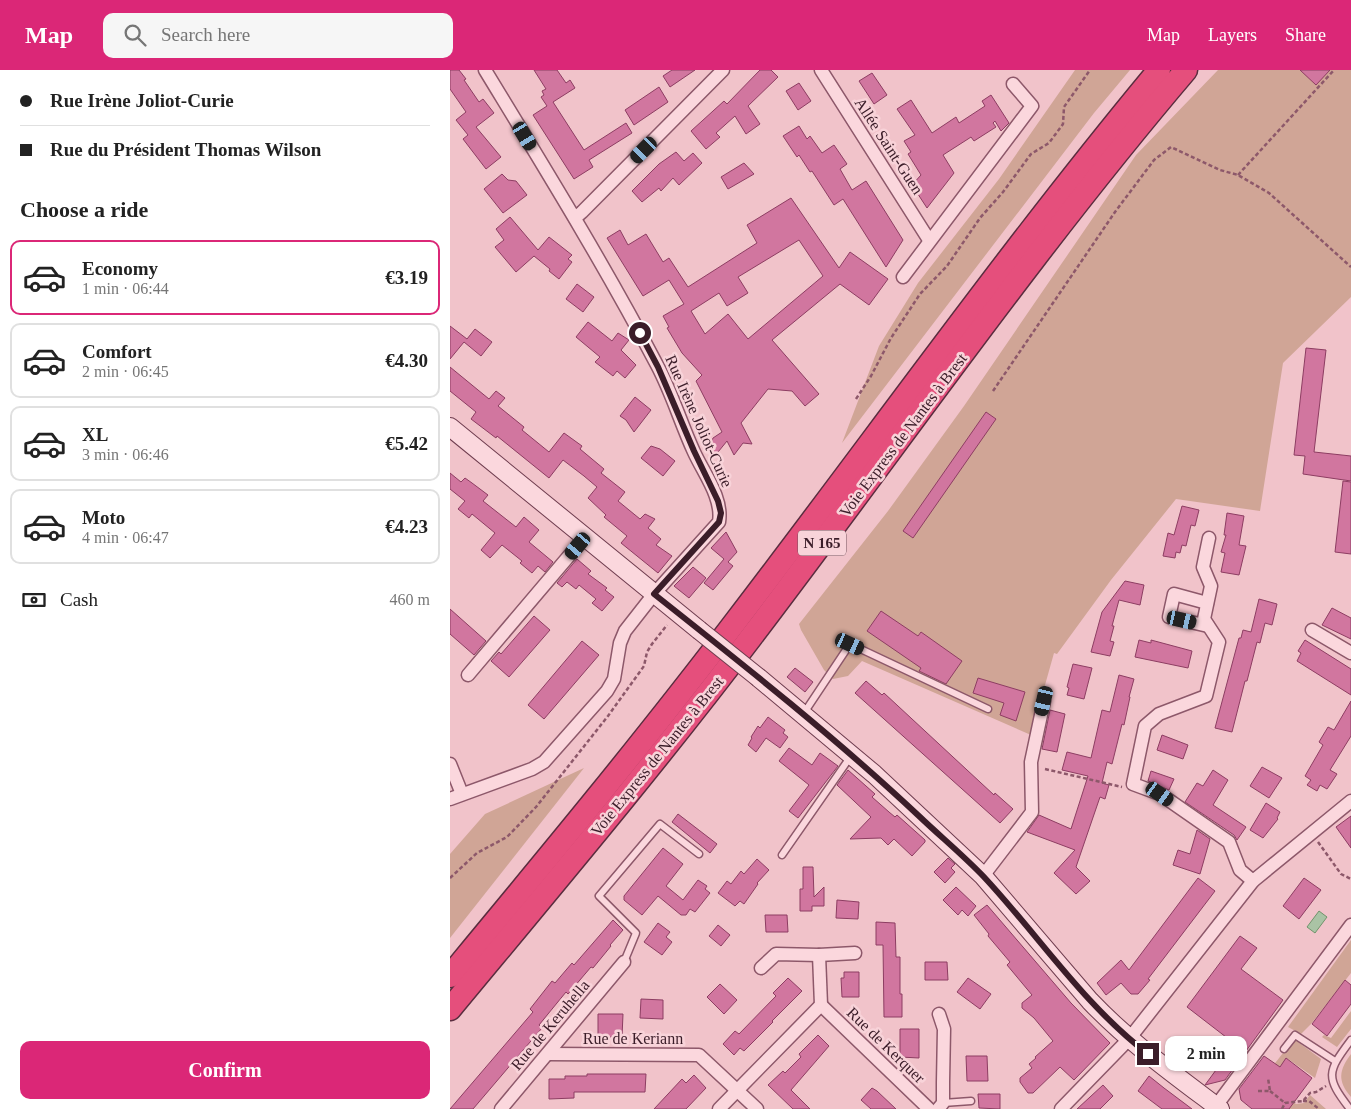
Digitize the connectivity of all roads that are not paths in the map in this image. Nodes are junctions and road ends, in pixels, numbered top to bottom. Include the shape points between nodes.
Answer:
1 (485, 70) edge
2 (723, 70) edge
3 (821, 70) edge
4 (1158, 70) edge
5 (1186, 70) edge
6 (1013, 84) dead end
7 (575, 218) junction
8 (929, 240) junction
9 (903, 277) dead end
10 (450, 427) edge
11 (585, 537) junction
12 (1209, 538) dead end
13 (654, 594) junction
14 (1208, 603) junction
15 (1208, 626) junction
16 (1312, 630) dead end
17 (1351, 653) edge
18 (468, 675) dead end
19 (1044, 701) dead end
20 (988, 709) dead end
21 (803, 714) junction
22 (852, 755) junction
23 (450, 764) edge
24 (462, 794) junction
25 (450, 799) edge
26 (1351, 801) edge
27 (699, 854) dead end
28 (782, 855) dead end
29 (983, 876) junction
30 (1253, 881) junction
31 (1351, 925) edge
32 (855, 953) dead end
33 (819, 955) junction
34 (624, 962) joint
35 (761, 968) dead end
36 (450, 976) edge
37 (821, 1005) junction
38 (450, 1009) edge
39 (939, 1014) dead end
40 (1129, 1039) junction
41 (1351, 1040) edge
42 (1284, 1049) dead end
43 (548, 1054) junction
44 (1335, 1061) junction
45 (737, 1090) junction
46 (970, 1102) dead end
47 (941, 1106) edge
48 (1218, 1107) edge
49 (501, 1109) edge
50 (719, 1109) edge
51 (757, 1109) edge
52 (929, 1109) edge
53 (1061, 1109) edge
54 (1350, 1109) edge

1 - 7 street, Rue Irène Joliot-Curie
2 - 7 street
3 - 8 street, Allée Saint-Guen
4 - 36 highway, Voie Express de Nantes à Brest / N 165 via 1020,243 660,718
5 - 38 highway, Voie Express de Nantes à Brest / N 165 via 1043,248 720,678
6 - 8 street via 1032,106
7 - 13 street, Rue Irène Joliot-Curie via 658,367 721,513 719,522
8 - 9 street
10 - 11 street
11 - 13 street
11 - 18 street
12 - 14 street via 1203,568 1212,586
13 - 21 street, bridge
13 - 24 street, Rue Irène Joliot-Curie via 625,631 614,679 607,690 544,762
14 - 15 street via 1204,619
14 - 15 street via 1174,594 1169,617
15 - 30 street via 1218,642 1206,696 1159,714 1145,726 1133,784 1160,794 1229,842 1240,870
16 - 17 street
19 - 29 street via 1031,766 1032,812
20 - 21 lane via 850,644
21 - 22 street
22 - 28 lane
22 - 29 street
23 - 24 street
24 - 25 street, Rue Irène Joliot-Curie
26 - 30 street
27 - 34 lane via 660,824 600,896 636,934
29 - 40 street via 1090,1001
30 - 40 street
31 - 48 street
32 - 33 street
33 - 35 street via 776,954
33 - 37 street
34 - 43 street, Rue de Keruhella
37 - 45 street
37 - 52 street, Rue de Kerquer
39 - 47 street, Rue de Kerquer via 944,1029
40 - 48 street
40 - 53 street
41 - 44 lane
42 - 44 lane via 1295,1035
43 - 45 street, Rue de Keriann via 699,1055
43 - 49 street, Rue de Keruhella
44 - 54 lane via 1332,1083
45 - 50 street
45 - 51 street, Rue de Keriann
46 - 47 lane

